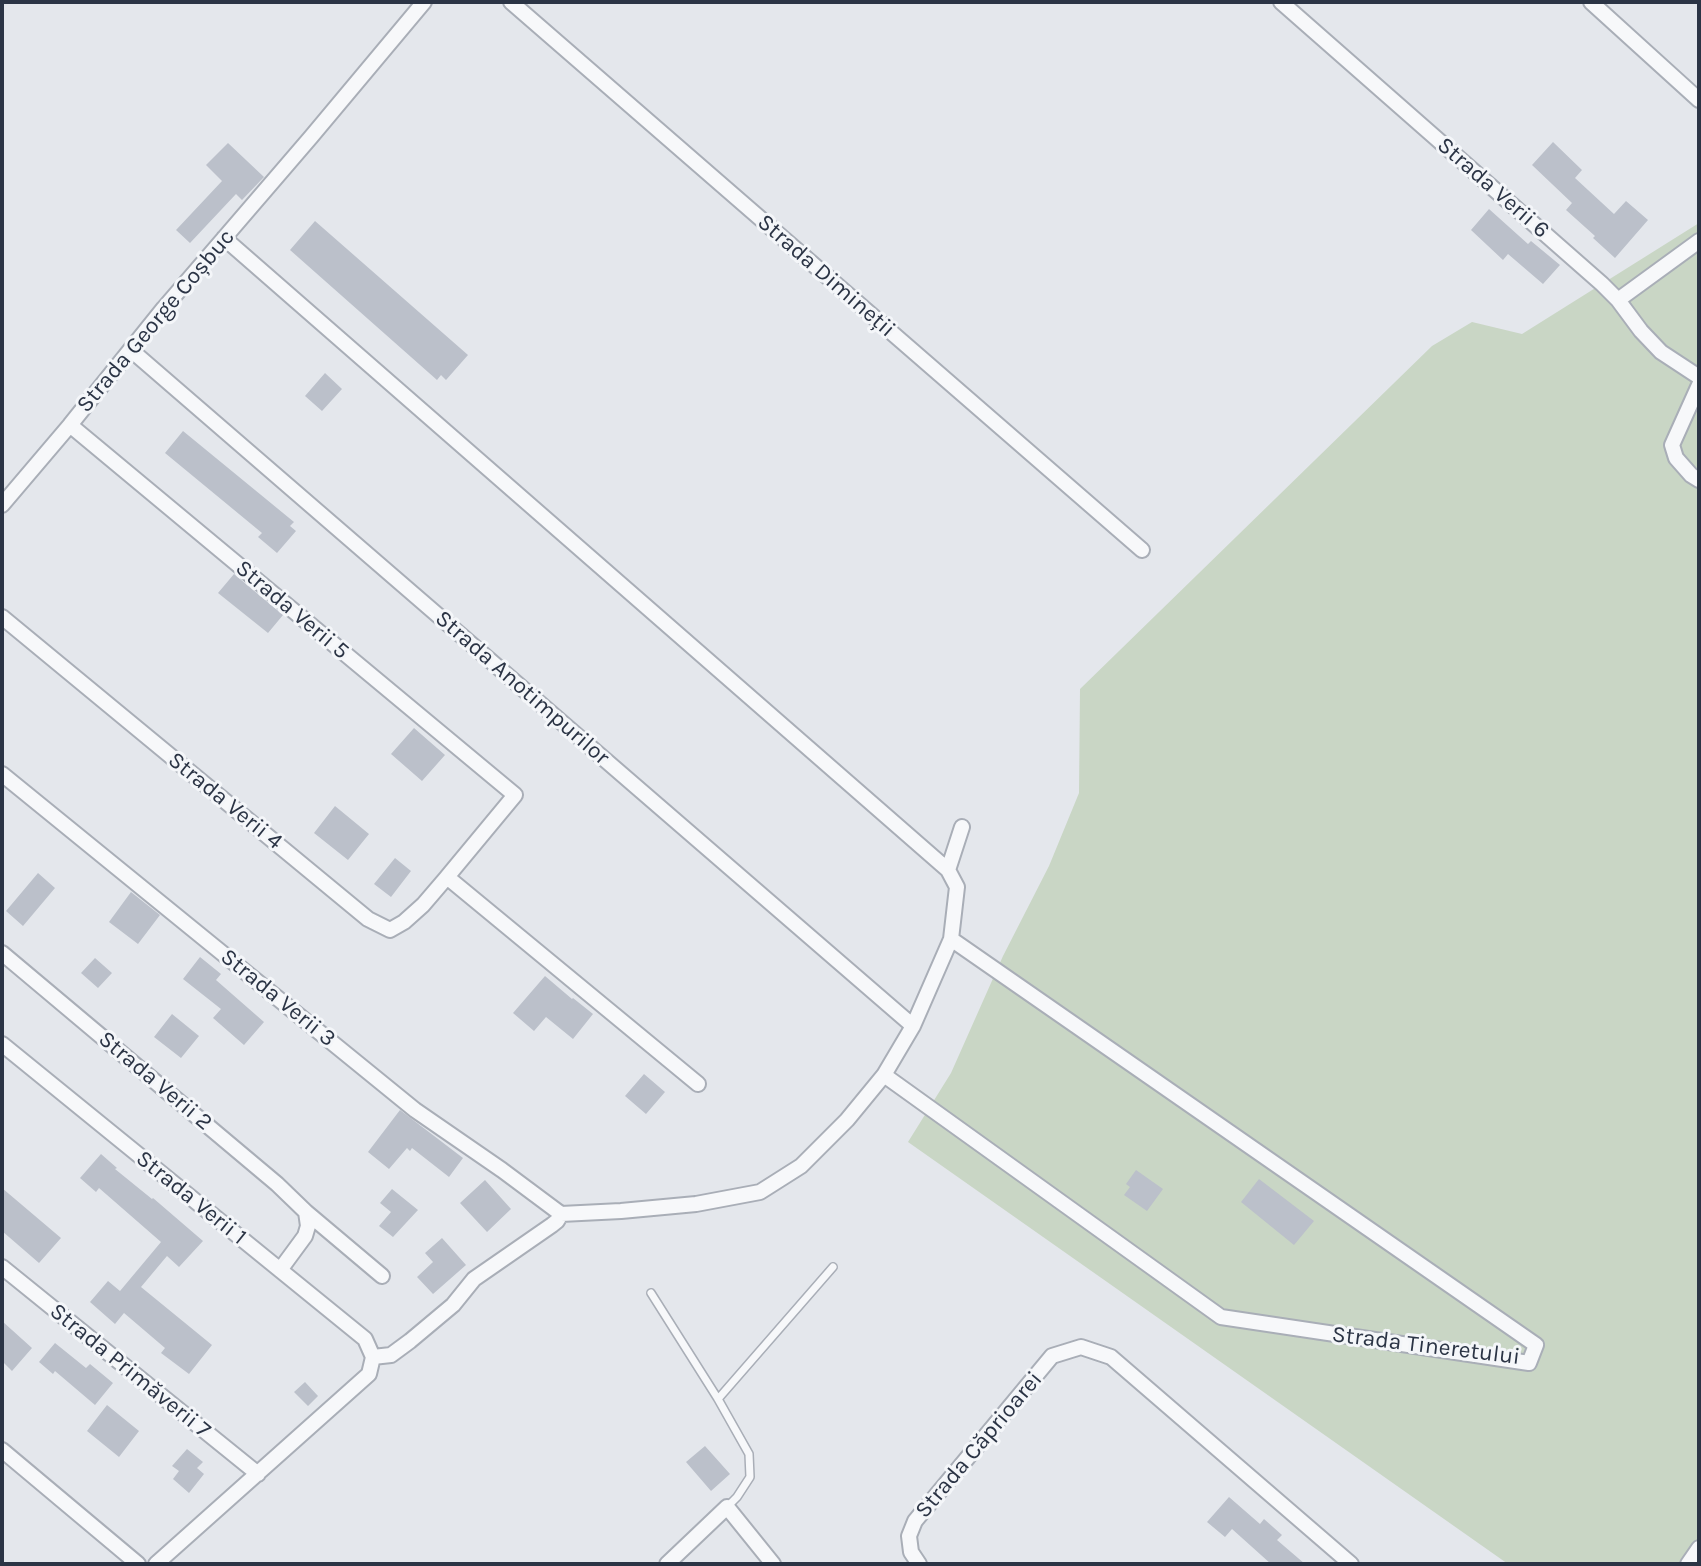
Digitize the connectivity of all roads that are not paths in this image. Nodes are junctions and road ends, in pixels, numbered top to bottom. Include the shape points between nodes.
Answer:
1 (424, 2) edge
2 (511, 2) edge
3 (1281, 2) edge
4 (1591, 2) edge
5 (1699, 100) edge
6 (224, 238) junction
7 (1699, 242) edge
8 (1618, 299) junction
9 (131, 350) junction
10 (1699, 377) edge
11 (1699, 385) edge
12 (70, 425) junction
13 (1695, 478) edge
14 (2, 506) edge
15 (1142, 550) dead end
16 (2, 617) edge
17 (2, 774) edge
18 (514, 795) joint
19 (962, 827) dead end
20 (948, 870) junction
21 (447, 877) junction
22 (951, 939) junction
23 (2, 953) edge
24 (913, 1027) junction
25 (2, 1044) edge
26 (884, 1075) junction
27 (698, 1084) dead end
28 (306, 1212) junction
29 (561, 1214) junction
30 (2, 1267) edge
31 (833, 1267) dead end
32 (280, 1270) junction
33 (382, 1276) dead end
34 (651, 1293) dead end
35 (373, 1357) junction
36 (718, 1399) junction
37 (2, 1450) edge
38 (237, 1458) junction
39 (258, 1474) junction
40 (239, 1491) junction
41 (727, 1507) junction
42 (1699, 1548) edge
43 (138, 1564) edge
44 (156, 1564) edge
45 (667, 1564) edge
46 (773, 1564) edge
47 (919, 1564) edge
48 (1351, 1564) edge
49 (1688, 1564) edge

1 - 6 street, Strada George Coșbuc
2 - 15 street, Strada Dimineții
3 - 8 street, Strada Verii 6
4 - 5 street
6 - 9 street, Strada George Coșbuc
6 - 20 street
7 - 8 street
8 - 10 street, Strada Verii 6 via 1661,352
9 - 12 street, Strada George Coșbuc
9 - 24 street, Strada Anotimpurilor
11 - 13 street via 1672,445 1676,458
12 - 14 street, Strada George Coșbuc
12 - 18 street, Strada Verii 5
16 - 21 street, Strada Verii 4 via 368,919 390,930 404,922
17 - 29 street, Strada Verii 3 via 415,1110
18 - 21 street, Strada Verii 4
19 - 20 street
20 - 22 street via 957,887
21 - 27 street
22 - 24 street
22 - 26 street, Strada Tineretului via 1536,1345 1529,1363 1221,1317
23 - 28 street, Strada Verii 2
24 - 26 street
25 - 32 street, Strada Verii 1
26 - 29 street via 801,1166 760,1192 696,1204
28 - 32 street via 305,1236
28 - 33 street, Strada Verii 2
29 - 35 street via 474,1279 453,1305 410,1341 391,1355
30 - 38 street, Strada Primăverii 7
31 - 36 lane
32 - 35 street, Strada Verii 1 via 365,1339
34 - 36 lane
35 - 39 street via 369,1374
36 - 41 lane via 749,1454 750,1477
37 - 43 street
38 - 39 street, Strada Primăverii 7
38 - 40 street
39 - 40 street
40 - 44 street
41 - 45 street
41 - 46 street
42 - 49 street
47 - 48 street, Strada Căprioarei via 909,1536 915,1521 1052,1356 1081,1347 1111,1357

